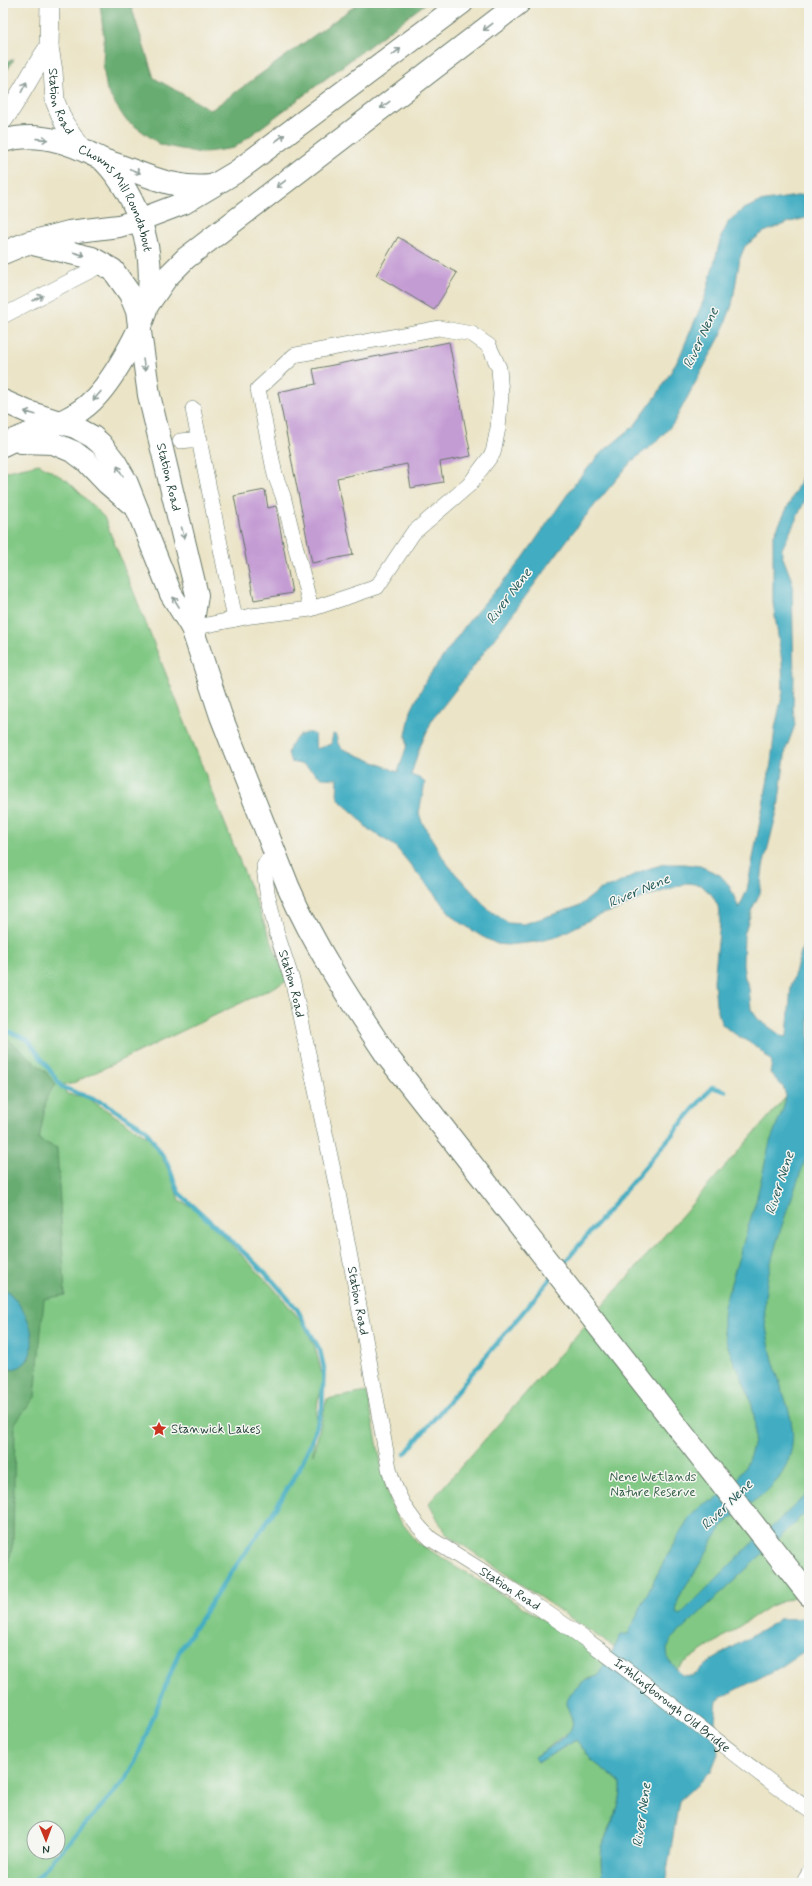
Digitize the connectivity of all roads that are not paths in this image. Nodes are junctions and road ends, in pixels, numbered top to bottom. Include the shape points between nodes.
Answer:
1 (50, 3) edge
2 (462, 3) edge
3 (519, 3) edge
4 (49, 47) junction
5 (3, 120) edge
6 (3, 141) edge
7 (83, 150) junction
8 (103, 160) junction
9 (214, 186) junction
10 (139, 220) junction
11 (27, 243) junction
12 (3, 253) edge
13 (103, 264) junction
14 (147, 306) junction
15 (3, 316) edge
16 (139, 327) junction
17 (3, 401) edge
18 (193, 409) dead end
19 (58, 422) junction
20 (200, 439) junction
21 (180, 441) dead end
22 (6, 444) edge
23 (135, 506) junction
24 (311, 609) junction
25 (235, 618) junction
26 (192, 628) junction
27 (276, 857) junction
28 (809, 1595) edge
29 (603, 1652) joint
30 (809, 1810) edge
31 (809, 1872) edge
32 (803, 1883) edge

1 - 4 main road, Station Road
9 -> 2 highway
3 -> 14 highway via 186,258 167,277
5 -> 4 main road, Station Road
4 - 7 main road, Station Road via 55,101 64,123
6 -> 7 highway, Chowns Mill Roundabout via 44,138 62,141
7 - 8 highway, Chowns Mill Roundabout
8 -> 9 highway via 166,183 185,187
8 - 10 highway, Chowns Mill Roundabout via 123,186
9 - 10 highway via 184,203
10 - 11 highway via 119,226 69,232
10 - 14 highway, Chowns Mill Roundabout via 146,239 149,264
11 - 12 highway
11 -> 13 highway via 92,258
15 -> 13 street
13 - 16 highway via 113,270 130,294 137,311
14 - 16 highway, Chowns Mill Roundabout
16 -> 19 highway, Chowns Mill Roundabout via 109,382 91,402
16 -> 26 highway, Station Road via 149,395 197,595
19 -> 17 highway
18 - 20 street
19 - 22 highway, Chowns Mill Roundabout
23 -> 19 highway, Station Road via 126,481 101,444 75,427
20 - 21 street
20 - 25 street
22 - 23 highway via 53,443 74,452
26 -> 23 highway, Station Road via 171,594
24 - 24 street via 283,496 275,475 258,389 295,355 440,328 472,334 489,346 499,368 501,395 493,453 469,485 413,533 377,587
24 - 25 street
25 - 26 street
26 - 27 highway, Station Road via 221,716
27 - 28 highway, Station Road via 296,906 330,966 387,1056
27 - 29 street, Station Road via 267,861 264,866 267,892 277,934 293,982 339,1198 393,1484 404,1510 431,1539 547,1612
29 - 30 street, Irthlingborough Old Bridge via 740,1760
31 - 32 street

